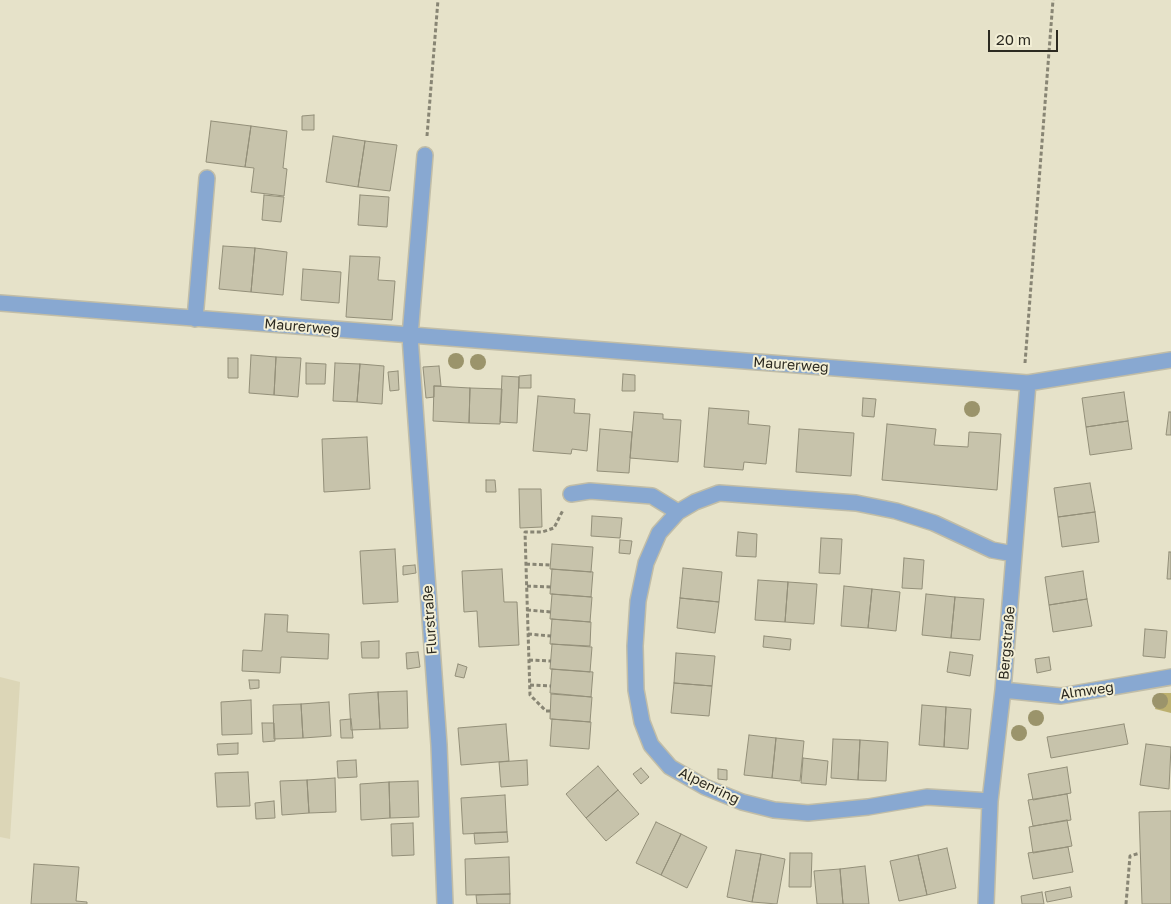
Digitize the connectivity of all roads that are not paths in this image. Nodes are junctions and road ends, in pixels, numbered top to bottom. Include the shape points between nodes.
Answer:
1 (425, 155) road end
2 (207, 178) dead end
3 (0, 304) edge
4 (195, 319) junction
5 (410, 336) junction
6 (1171, 360) edge
7 (1028, 383) junction
8 (571, 494) road end
9 (678, 512) junction
10 (1014, 554) junction
11 (1171, 677) edge
12 (1003, 690) junction
13 (990, 801) junction
14 (445, 904) edge
15 (986, 904) edge

1 - 5 street
2 - 4 street
3 - 4 street, Maurerweg
4 - 5 street, Maurerweg
5 - 7 street, Maurerweg
5 - 14 street, Flurstraße via 439,745
6 - 7 street, Maurerweg
7 - 10 street, Bergstraße
8 - 9 street via 590,491 652,496
9 - 10 street, Alpenring via 719,493 856,503 934,523 992,550
9 - 13 street, Alpenring via 659,533 646,563 638,601 635,646 636,690 642,722 651,745 670,767 704,787 774,810 808,813 927,797
10 - 12 street, Bergstraße
11 - 12 street, Almweg via 1061,696
12 - 13 street, Bergstraße
13 - 15 street, Bergstraße

